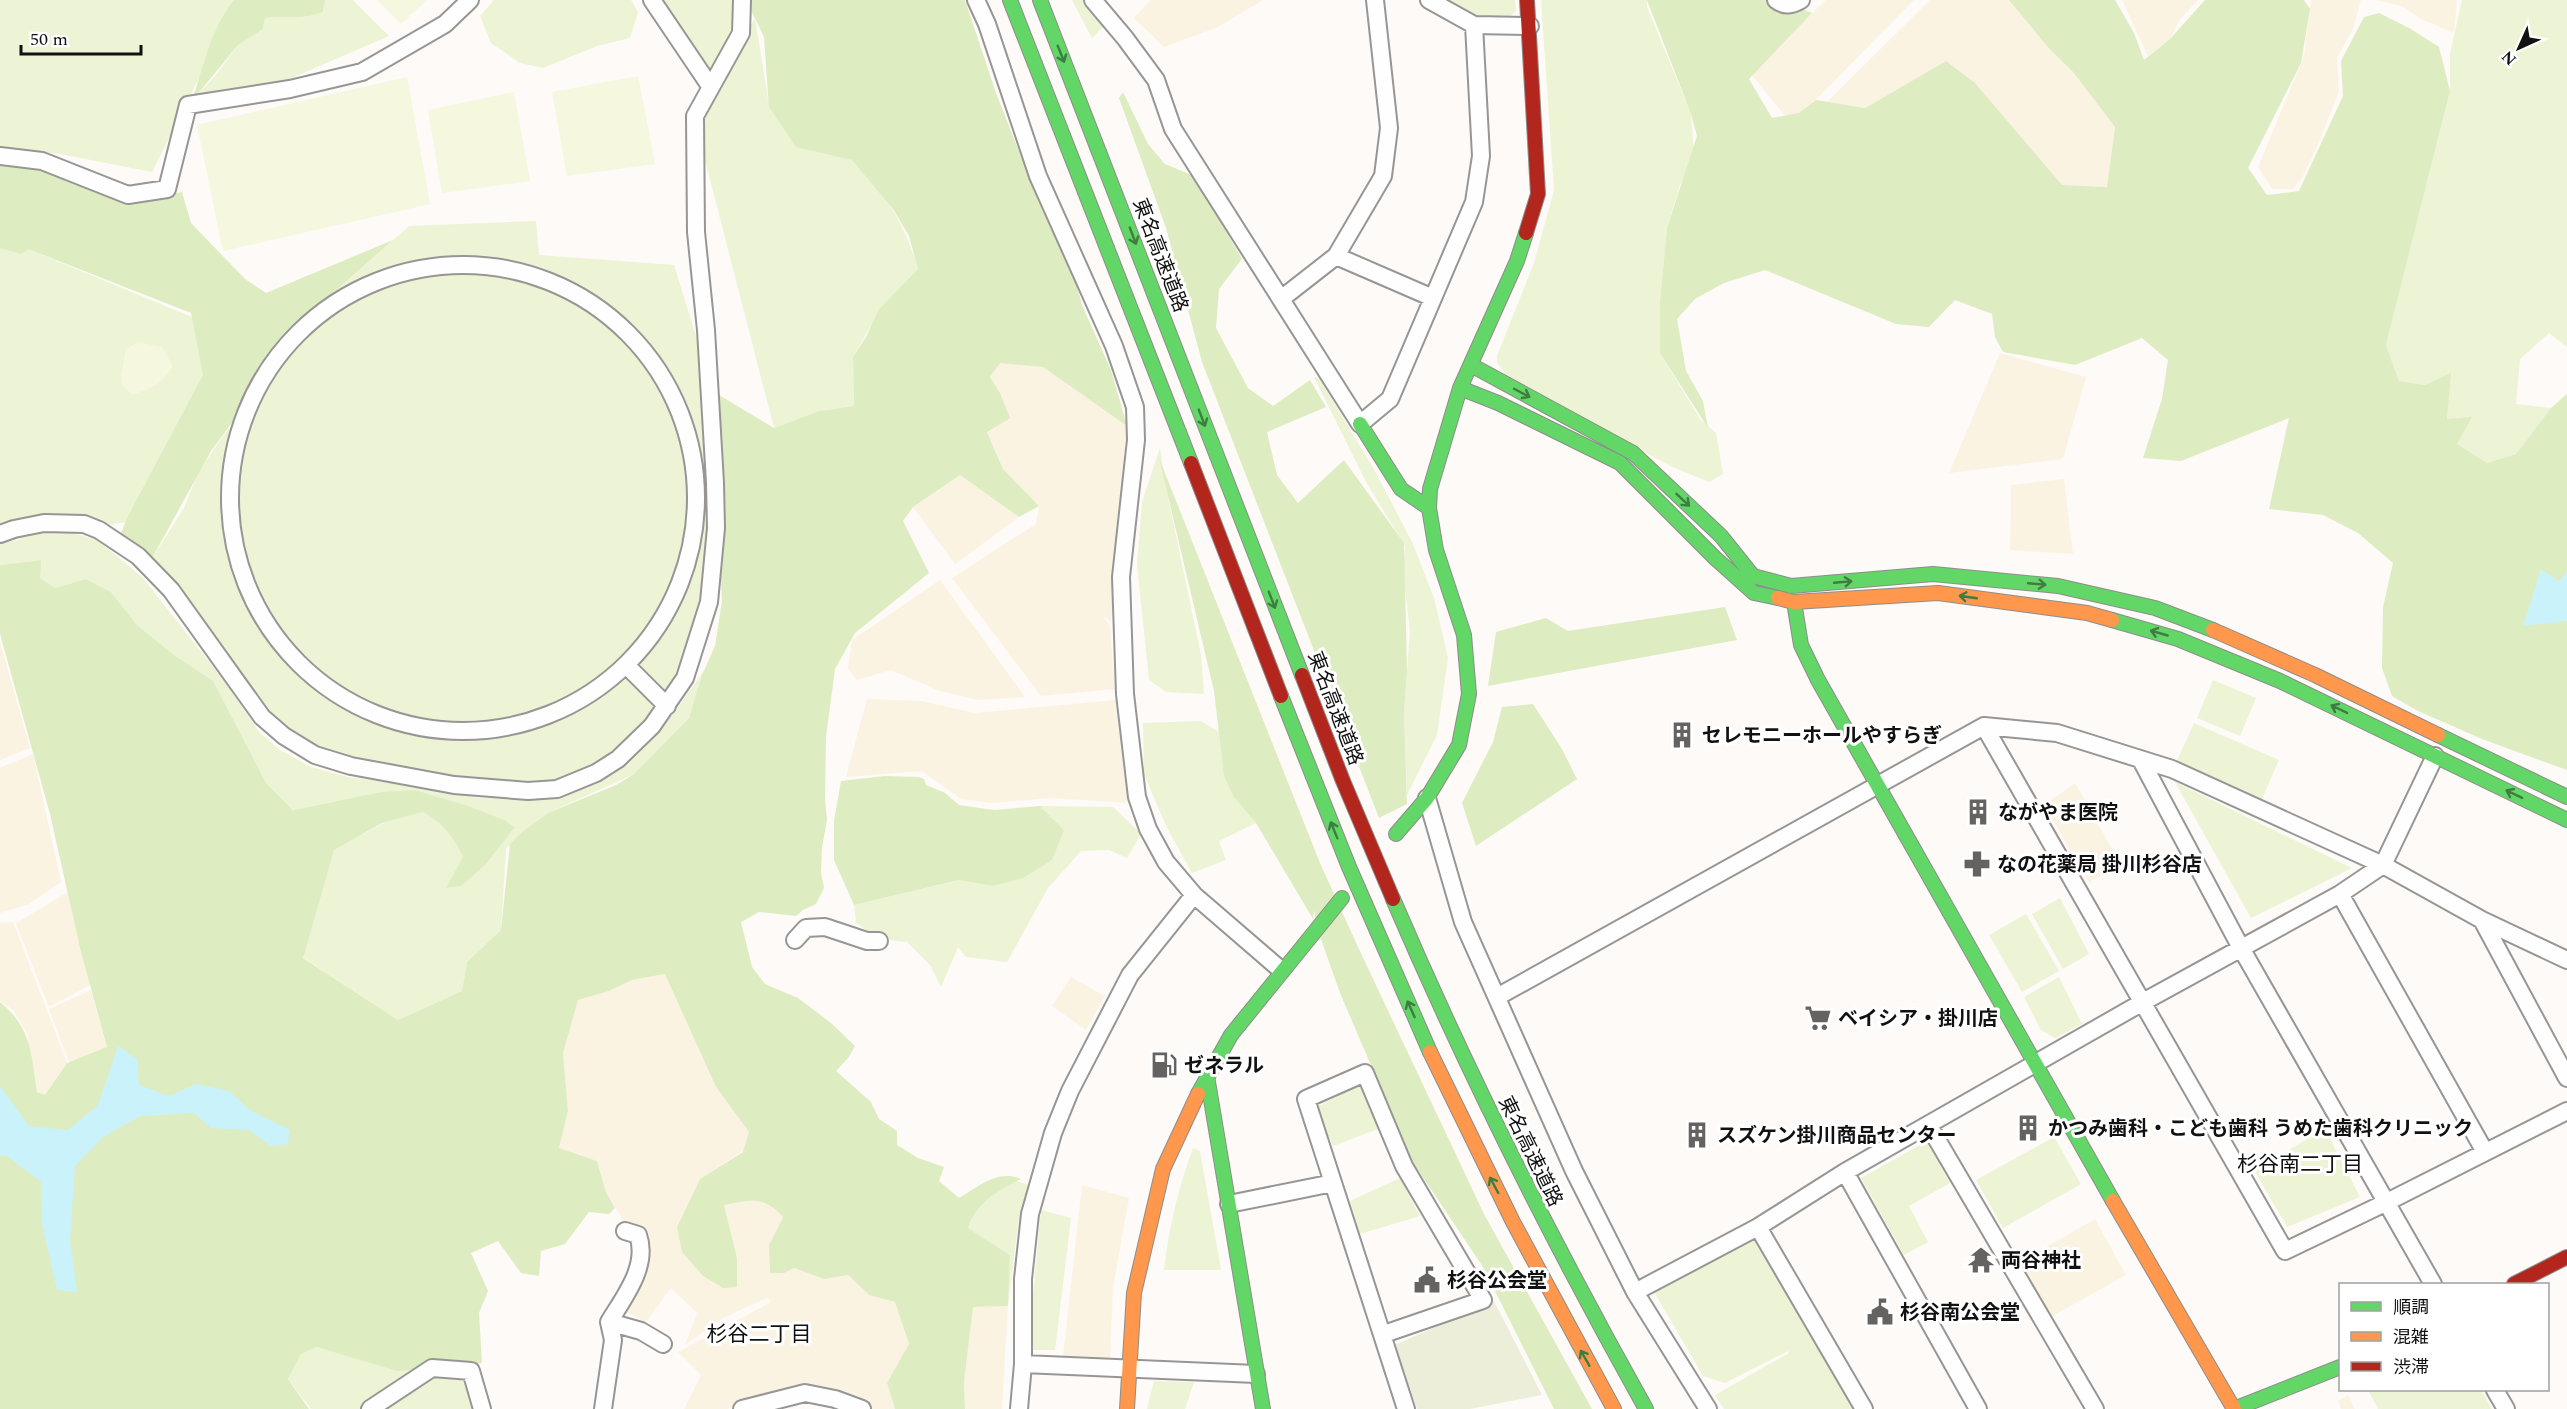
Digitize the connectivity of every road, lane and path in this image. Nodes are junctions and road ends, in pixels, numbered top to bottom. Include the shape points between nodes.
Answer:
1 (470, 0) edge
2 (651, 0) edge
3 (742, 0) edge
4 (976, 0) edge
5 (1010, 0) edge
6 (1040, 0) edge
7 (1093, 0) edge
8 (1374, 0) edge
9 (1429, 0) edge
10 (1527, 0) edge
11 (1776, 0) edge
12 (1802, 0) edge
13 (1474, 25) junction
14 (1530, 26) junction
15 (710, 86) junction
16 (0, 156) edge
17 (1336, 256) junction
18 (1433, 298) junction
19 (1281, 300) junction
20 (1471, 365) junction
21 (1460, 388) junction
22 (1360, 424) junction
23 (1429, 508) junction
24 (0, 534) edge
25 (1794, 602) junction
26 (632, 671) junction
27 (667, 706) junction
28 (1984, 726) junction
29 (2435, 756) junction
30 (2141, 759) junction
31 (1876, 785) junction
32 (2567, 797) edge
33 (1427, 798) junction
34 (2567, 820) edge
35 (1396, 834) dead end
36 (2383, 865) junction
37 (2340, 894) junction
38 (1194, 895) junction
39 (1342, 898) dead end
40 (2482, 920) junction
41 (795, 940) dead end
42 (879, 941) dead end
43 (2241, 948) junction
44 (2567, 960) edge
45 (1281, 970) junction
46 (1497, 997) junction
47 (2143, 1002) junction
48 (2034, 1065) junction
49 (1207, 1076) junction
50 (2567, 1078) edge
51 (2567, 1111) edge
52 (1929, 1126) junction
53 (2485, 1152) junction
54 (1845, 1172) junction
55 (1333, 1183) junction
56 (2385, 1203) junction
57 (1230, 1204) junction
58 (1758, 1227) junction
59 (625, 1231) dead end
60 (2567, 1257) edge
61 (2432, 1283) edge
62 (2516, 1283) edge
63 (1635, 1292) junction
64 (609, 1322) junction
65 (1384, 1335) junction
66 (663, 1344) dead end
67 (1023, 1364) junction
68 (1131, 1367) junction
69 (2339, 1367) edge
70 (1256, 1374) junction
71 (2496, 1391) edge
72 (370, 1409) edge
73 (482, 1409) edge
74 (603, 1409) edge
75 (742, 1409) edge
76 (862, 1409) edge
77 (1019, 1409) edge
78 (1127, 1409) edge
79 (1263, 1409) edge
80 (1406, 1409) edge
81 (1614, 1409) edge
82 (1646, 1409) edge
83 (1708, 1409) edge
84 (1864, 1409) edge
85 (1978, 1409) edge
86 (2095, 1409) edge
87 (2234, 1409) edge
88 (2506, 1409) edge

1 - 16 street via 445,24 362,72 290,89 188,105 167,189 128,195 42,161
2 - 15 street
3 - 15 street via 741,33
4 - 38 street via 1038,176 1114,346 1135,407 1136,440 1121,577 1125,694 1132,758 1137,797 1148,829 1166,862
81 -> 5 main road via 1489,1175 1368,913
6 -> 82 main road, 東名高速道路 via 1292,651 1394,902 1514,1163
7 - 19 street via 1156,80 1173,129
8 - 17 street via 1389,128 1383,176
9 - 13 street
10 - 14 main road
11 - 12 street via 1782,5
13 - 14 street
13 - 18 street via 1481,156 1474,202
14 - 20 main road via 1538,194 1516,261
15 - 27 street via 695,116 696,232 706,330 716,528 709,602 685,678
17 - 18 street
17 - 19 street
18 - 22 street via 1390,399
19 - 22 street
20 - 21 main road
20 -> 32 main road via 1634,453 1720,536 1754,576 1791,586 1934,574 2058,585 2154,608 2305,670
21 - 23 main road via 1430,489
21 - 25 main road via 1620,463 1754,593
22 - 23 main road via 1401,489
23 - 33 main road via 1436,550 1464,635 1469,694 1459,745
24 - 27 street via 44,523 84,524 121,544 171,591 262,717 315,755 351,766 454,784 528,791 557,789 618,759
29 -> 25 main road via 2280,681 2178,639 2087,613 1938,592
25 - 31 main road via 1802,645
26 - 26 street via 578,705 547,719 507,729 465,731 422,727 347,702 288,655 269,632 243,579 229,514 230,484 246,409 275,364 325,308 411,267 451,261 500,263 543,276 588,299 629,332 658,368 674,401 685,436 691,514 683,571 675,594
26 - 27 street
28 - 30 street via 2057,733
28 - 31 street
28 - 47 street
34 -> 29 main road
29 - 36 street
30 - 36 street via 2172,769
30 - 43 street
31 - 46 street
31 - 48 main road
33 - 35 main road
33 - 46 street via 1462,922
36 - 37 street
36 - 40 street
37 - 43 street
37 - 53 street
38 - 45 street
38 - 67 street via 1130,975 1070,1090 1053,1133 1030,1214 1023,1279
39 - 45 main road
40 - 44 street
40 - 50 street
41 - 42 street via 806,928 825,927 867,941
43 - 47 street
43 - 56 street
45 - 49 main road via 1231,1035
46 - 63 street via 1574,1171
47 - 48 street
47 - 56 street via 2285,1251
48 - 52 street
48 - 87 main road
49 - 57 main road
49 - 68 main road via 1163,1169 1134,1293
51 - 53 street
52 - 54 street
52 - 86 street
53 - 56 street
54 - 58 street
54 - 85 street
55 - 57 street
55 - 65 street
55 - 65 street via 1306,1099 1365,1073 1404,1166 1483,1300
56 - 61 street
57 - 70 main road
58 - 63 street
58 - 84 street
59 - 64 street via 638,1235 638,1267 635,1280
60 - 62 main road
63 - 83 street
64 - 66 street
64 - 74 street via 614,1340
65 - 80 street
67 - 68 street
67 - 77 street
68 - 70 street
68 - 78 main road
69 - 87 main road
70 - 79 main road
71 - 88 street
72 - 73 street via 432,1368 471,1371
75 - 76 street via 805,1393

